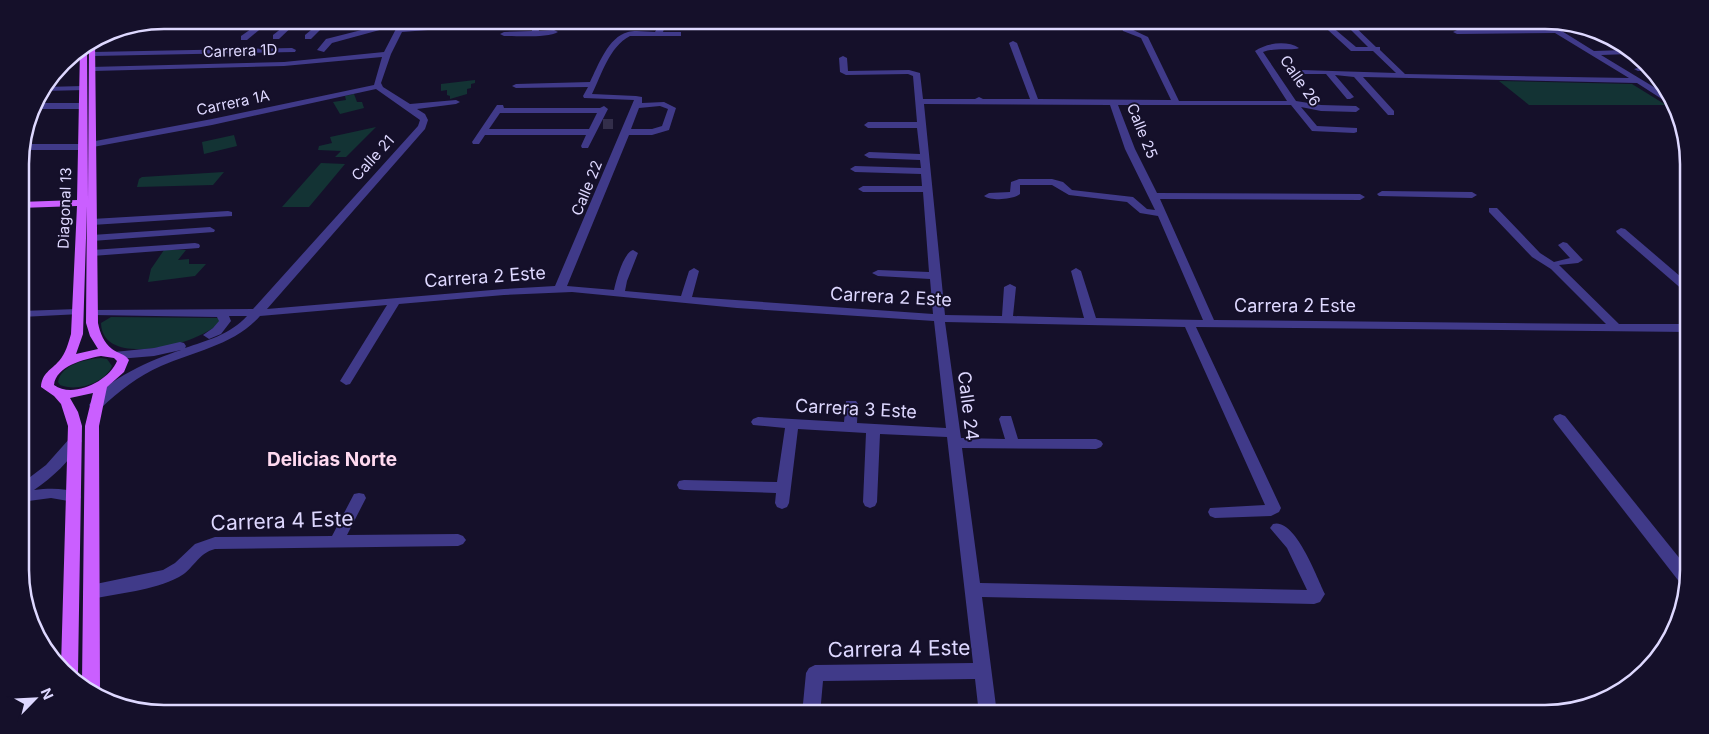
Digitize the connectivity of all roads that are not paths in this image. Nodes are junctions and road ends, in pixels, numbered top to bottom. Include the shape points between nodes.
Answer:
1 (256, 29) edge
2 (285, 29) edge
3 (317, 29) edge
4 (384, 29) edge
5 (401, 29) edge
6 (536, 29) edge
7 (660, 29) edge
8 (1126, 29) edge
9 (1331, 29) edge
10 (1354, 29) edge
11 (1557, 31) joint
12 (554, 32) dead end
13 (1458, 32) dead end
14 (536, 33) junction
15 (504, 34) dead end
16 (658, 34) junction
17 (678, 34) dead end
18 (276, 37) dead end
19 (308, 37) dead end
20 (244, 38) dead end
21 (1014, 43) dead end
22 (1295, 48) dead end
23 (1376, 49) junction
24 (292, 50) dead end
25 (322, 50) dead end
26 (90, 51) edge
27 (1622, 53) edge
28 (86, 54) edge
29 (387, 54) junction
30 (1594, 54) junction
31 (84, 56) edge
32 (843, 58) dead end
33 (93, 69) junction
34 (1301, 72) dead end
35 (1328, 72) junction
36 (1356, 76) junction
37 (1403, 76) junction
38 (1642, 82) junction
39 (57, 83) edge
40 (1652, 83) edge
41 (589, 84) junction
42 (84, 85) junction
43 (378, 86) junction
44 (516, 86) dead end
45 (53, 87) edge
46 (1661, 94) edge
47 (1350, 97) dead end
48 (978, 99) dead end
49 (918, 101) junction
50 (456, 102) dead end
51 (638, 102) junction
52 (1035, 102) junction
53 (1113, 102) junction
54 (1176, 103) junction
55 (1293, 103) junction
56 (42, 106) edge
57 (83, 106) junction
58 (409, 107) junction
59 (1356, 109) dead end
60 (1390, 112) dead end
61 (618, 124) tunnel mouth
62 (868, 125) dead end
63 (922, 126) junction
64 (597, 127) junction
65 (628, 128) junction
66 (1354, 130) dead end
67 (483, 132) junction
68 (476, 142) dead end
69 (93, 144) junction
70 (83, 146) junction
71 (585, 146) dead end
72 (30, 147) edge
73 (869, 155) dead end
74 (924, 157) junction
75 (855, 169) dead end
76 (926, 171) junction
77 (863, 189) dead end
78 (927, 189) junction
79 (1382, 194) dead end
80 (1472, 195) dead end
81 (989, 196) dead end
82 (1154, 196) junction
83 (1360, 197) dead end
84 (87, 204) junction
85 (29, 205) edge
86 (1493, 210) dead end
87 (228, 214) dead end
88 (1161, 214) junction
89 (92, 222) junction
90 (210, 230) dead end
91 (1621, 231) dead end
92 (92, 238) junction
93 (1562, 245) dead end
94 (195, 246) dead end
95 (92, 253) junction
96 (633, 254) dead end
97 (1076, 270) dead end
98 (694, 271) dead end
99 (878, 273) dead end
100 (934, 276) junction
101 (1680, 282) edge
102 (1010, 287) dead end
103 (560, 289) junction
104 (619, 293) junction
105 (685, 300) junction
106 (395, 302) junction
107 (77, 312) junction
108 (93, 312) junction
109 (215, 313) junction
110 (256, 313) junction
111 (29, 314) edge
112 (939, 318) junction
113 (1007, 320) junction
114 (1090, 322) junction
115 (1190, 322) junction
116 (1210, 323) junction
117 (1621, 327) junction
118 (1680, 328) edge
119 (209, 335) junction
120 (113, 354) junction
121 (62, 366) junction
122 (346, 382) dead end
123 (102, 384) junction
124 (59, 394) junction
125 (851, 404) dead end
126 (96, 405) junction
127 (1006, 418) dead end
128 (1560, 420) dead end
129 (758, 422) dead end
130 (792, 424) junction
131 (850, 428) junction
132 (873, 430) junction
133 (953, 438) junction
134 (75, 441) junction
135 (1012, 444) junction
136 (1096, 444) dead end
137 (29, 485) edge
138 (684, 485) dead end
139 (784, 488) junction
140 (29, 496) edge
141 (74, 497) junction
142 (359, 498) dead end
143 (870, 502) dead end
144 (782, 503) dead end
145 (1215, 512) dead end
146 (1278, 528) dead end
147 (337, 540) junction
148 (458, 540) dead end
149 (1680, 570) edge
150 (974, 590) junction
151 (91, 592) junction
152 (69, 667) edge
153 (983, 671) junction
154 (91, 683) edge
155 (812, 705) edge
156 (987, 705) edge

1 - 20 street
2 - 18 street
3 - 19 street
4 - 25 street via 329,41
5 - 29 street
6 - 14 street
7 - 16 street
8 - 54 street via 1144,37
9 - 23 street via 1356,50
10 - 23 street
11 - 13 street
11 - 30 street
12 - 14 street
14 - 15 street
16 - 17 street
16 - 41 street via 625,35 614,43 600,71 594,71
21 - 52 street
22 - 55 street, Calle 26 via 1270,45 1259,51
23 - 37 street
24 - 26 street
27 - 30 street
28 - 33 main road, Diagonal 13
29 - 33 street, Carrera 1D via 284,64
29 - 43 street
30 - 38 street
31 - 42 main road, Diagonal 13
32 - 49 street, Calle 24 via 846,73 915,73
33 - 69 main road, Diagonal 13
34 - 35 street
35 - 36 street
35 - 47 street
36 - 37 street
36 - 60 street
37 - 38 street
38 - 40 street
38 - 46 street
39 - 42 street
41 - 44 street
41 - 51 street via 588,97
42 - 45 street
42 - 57 main road, Diagonal 13
43 - 58 street, Calle 21
43 - 69 street, Carrera 1A
48 - 49 street
49 - 52 street
49 - 63 street, Calle 24
50 - 58 street
51 - 65 street, Calle 22
51 - 65 street via 669,105 672,108 666,128 652,132
52 - 53 street
53 - 54 street, Calle 25
53 - 82 street, Calle 25 via 1130,148
54 - 55 street, Calle 25
55 - 59 street, Calle 25
55 - 66 street, Calle 26 via 1315,129
56 - 57 street
57 - 70 main road, Diagonal 13
58 - 110 street, Calle 21 via 423,118 422,127
61 - 65 street
62 - 63 street
63 - 74 street, Calle 24
64 - 67 street
64 - 67 street via 603,110 499,109
64 - 71 street
65 - 103 street, Calle 22
67 - 68 street
69 - 84 main road, Diagonal 13
70 - 72 street
70 - 84 main road, Diagonal 13
73 - 74 street
74 - 76 street, Calle 24
75 - 76 street
76 - 78 street, Calle 24
77 - 78 street
78 - 100 street, Calle 24
79 - 80 street
81 - 88 street via 1013,195 1014,184 1020,182 1052,182 1069,192 1130,199 1144,211
82 - 83 street
82 - 88 street, Calle 25
84 - 85 main road
84 - 89 main road, Diagonal 13
84 - 107 main road, Diagonal 13
86 - 117 street via 1536,255 1555,267
87 - 89 street
88 - 116 street, Calle 25
89 - 92 main road, Diagonal 13
90 - 92 street
91 - 101 street
92 - 95 main road, Diagonal 13
93 - 117 street via 1578,258 1560,261 1561,265
94 - 95 street
95 - 108 main road, Diagonal 13
96 - 104 street
97 - 114 street
98 - 105 street
99 - 100 street
100 - 112 street, Calle 24
102 - 113 street
103 - 104 street, Carrera 2 Este
103 - 106 street, Carrera 2 Este
104 - 105 street, Carrera 2 Este
105 - 112 street, Carrera 2 Este
106 - 110 street, Carrera 2 Este
106 - 122 street
107 - 111 street
107 - 121 main road, Diagonal 13 via 76,342
108 - 109 street, Carrera 2 Este
108 - 120 main road, Diagonal 13 via 94,334 99,344
109 - 110 street, Carrera 2 Este
109 - 119 street via 221,314 225,321
110 - 119 street, Calle 21
110 - 126 street, Calle 21 via 246,325 229,336 162,360 139,372 114,388
112 - 113 street, Carrera 2 Este
112 - 133 street, Calle 24
113 - 114 street, Carrera 2 Este
114 - 115 street, Carrera 2 Este
115 - 116 street, Carrera 2 Este
115 - 145 street via 1274,508
116 - 117 street, Carrera 2 Este via 1481,321
117 - 118 street, Carrera 2 Este
119 - 120 street, Calle 21 via 163,350
120 - 121 main road via 85,355
120 - 123 main road via 123,360 121,368
121 - 124 main road via 46,384 49,390
123 - 124 main road via 75,393
123 - 126 main road
124 - 134 main road via 73,413
125 - 131 street
126 - 151 main road via 92,426
127 - 135 street
128 - 149 street
129 - 130 street, Carrera 3 Este
130 - 131 street, Carrera 3 Este
130 - 139 street
131 - 132 street, Carrera 3 Este
132 - 133 street, Carrera 3 Este
132 - 143 street
133 - 135 street, Carrera 3 Este
133 - 150 street, Calle 24
134 - 137 street via 51,470
134 - 141 main road
135 - 136 street, Carrera 3 Este
138 - 139 street
139 - 144 street
140 - 141 street via 51,493
141 - 152 main road
142 - 147 street
146 - 150 street via 1294,544 1317,594 1314,597
147 - 148 street, Carrera 4 Este
147 - 151 street, Carrera 4 Este via 202,545 176,571
150 - 153 street, Calle 24
151 - 154 main road
153 - 155 street, Carrera 4 Este via 814,673
153 - 156 street, Calle 24

